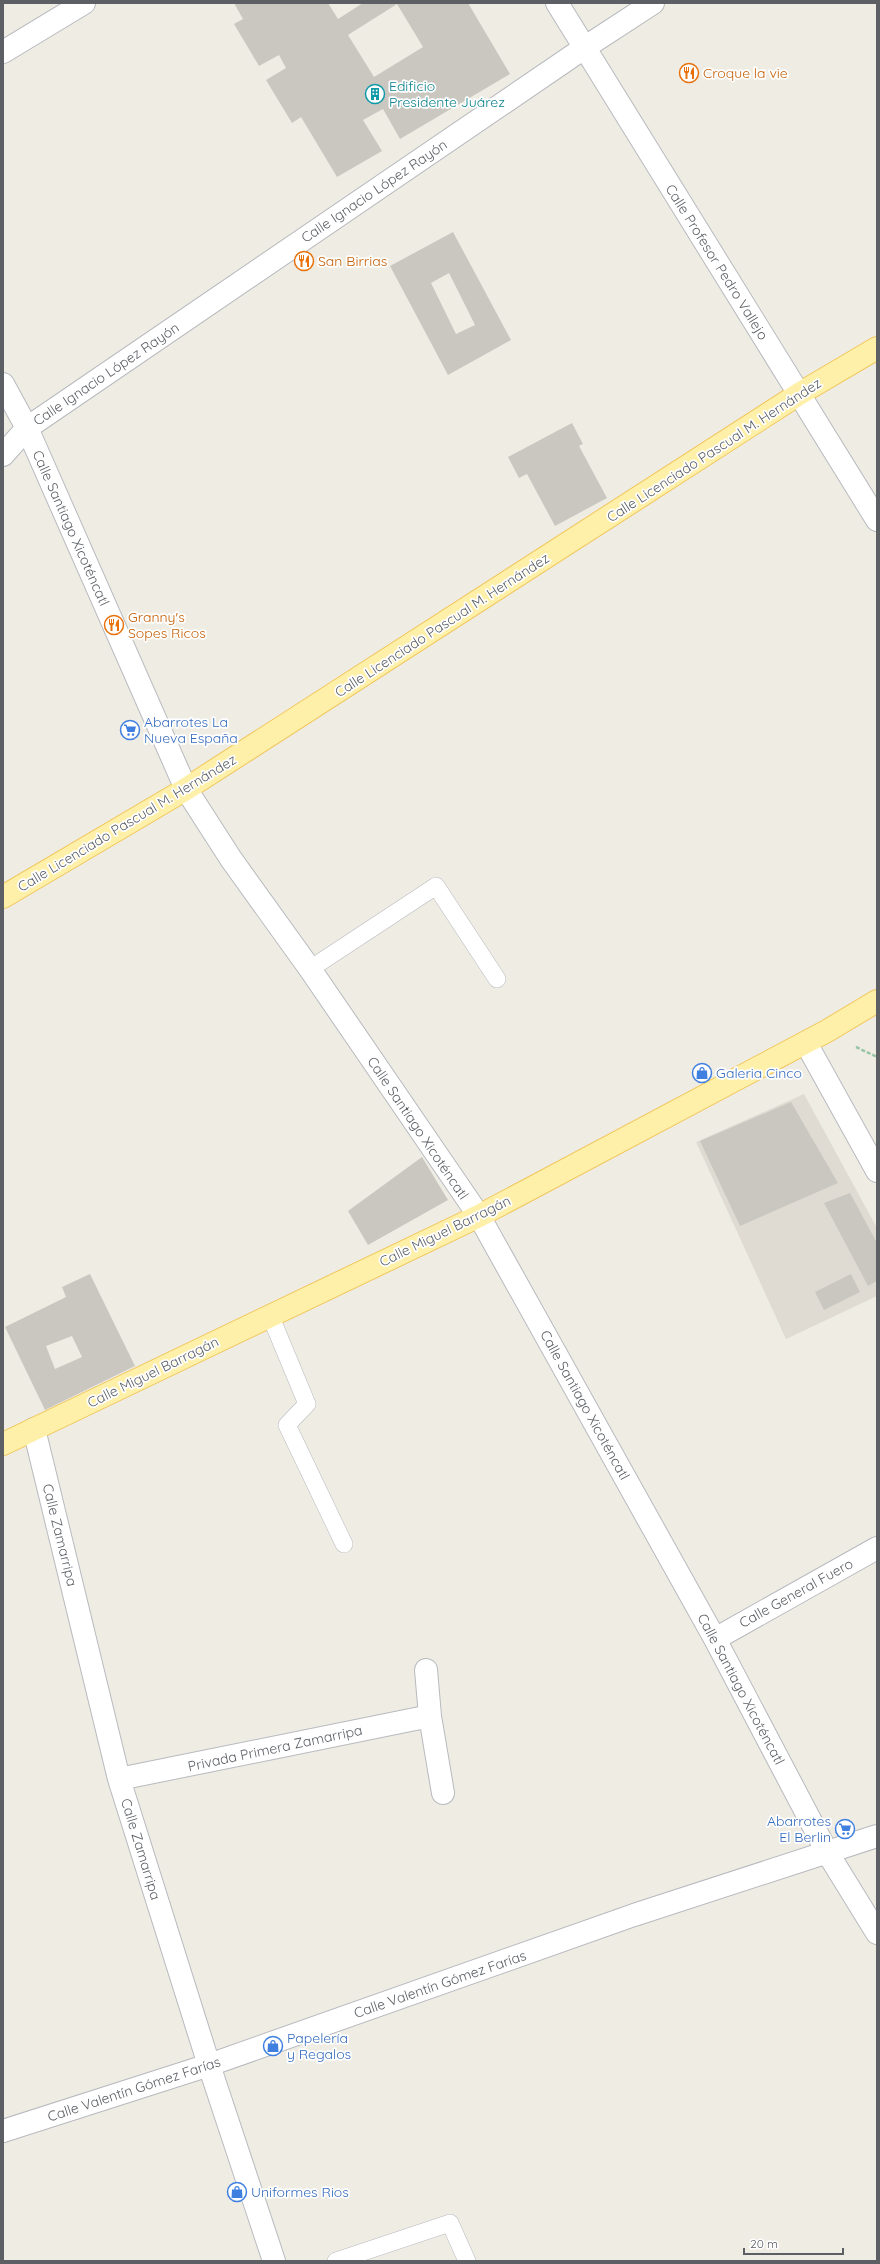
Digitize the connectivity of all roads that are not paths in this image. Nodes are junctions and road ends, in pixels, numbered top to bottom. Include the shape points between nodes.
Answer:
1 (84, 3) edge
2 (557, 3) edge
3 (653, 3) edge
4 (584, 48) junction
5 (3, 52) edge
6 (877, 348) edge
7 (3, 384) edge
8 (799, 394) junction
9 (27, 428) junction
10 (3, 455) edge
11 (877, 520) edge
12 (186, 789) junction
13 (3, 897) edge
14 (310, 969) junction
15 (497, 979) dead end
16 (877, 1001) edge
17 (806, 1043) junction
18 (877, 1171) edge
19 (479, 1216) junction
20 (270, 1315) junction
21 (34, 1430) junction
22 (3, 1444) edge
23 (344, 1544) dead end
24 (877, 1548) edge
25 (715, 1639) junction
26 (426, 1670) dead end
27 (430, 1716) junction
28 (119, 1779) junction
29 (443, 1793) dead end
30 (877, 1836) edge
31 (827, 1852) junction
32 (877, 1933) edge
33 (209, 2065) junction
34 (3, 2131) edge
35 (274, 2261) edge
36 (336, 2261) edge
37 (467, 2261) edge

1 - 5 street
2 - 4 street, Calle Profesor Pedro Vallejo
3 - 4 street, Calle Ignacio López Rayón
4 - 8 street, Calle Profesor Pedro Vallejo
4 - 9 street, Calle Ignacio López Rayón
6 - 8 main road, Calle Licenciado Pascual M. Hernández
7 - 9 street, Calle Santiago Xicoténcatl
8 - 11 street, Calle Profesor Pedro Vallejo
8 - 12 main road, Calle Licenciado Pascual M. Hernández
9 - 10 street, Calle Ignacio López Rayón
9 - 12 street, Calle Santiago Xicoténcatl
12 - 13 main road, Calle Licenciado Pascual M. Hernández
12 - 14 street, Calle Santiago Xicoténcatl via 231,859
14 - 15 lane via 436,886
14 - 19 street, Calle Santiago Xicoténcatl
16 - 17 main road, Calle Miguel Barragán
17 - 18 street
17 - 19 main road, Calle Miguel Barragán
19 - 20 main road, Calle Miguel Barragán
19 - 25 street, Calle Santiago Xicoténcatl
20 - 21 main road, Calle Miguel Barragán
20 - 23 lane via 307,1404 287,1425
21 - 22 main road, Calle Miguel Barragán
21 - 28 street, Calle Zamarripa
24 - 25 street, Calle General Fuero
25 - 31 street, Calle Santiago Xicoténcatl
26 - 27 street
27 - 28 street, Privada Primera Zamarripa
27 - 29 street
28 - 33 street, Calle Zamarripa
30 - 31 street, Calle Valentín Gómez Farías
31 - 32 street, Calle Santiago Xicoténcatl
31 - 33 street, Calle Valentín Gómez Farías via 634,1916
33 - 34 street, Calle Valentín Gómez Farías
33 - 35 street, Calle Zamarripa
36 - 37 lane via 450,2223

